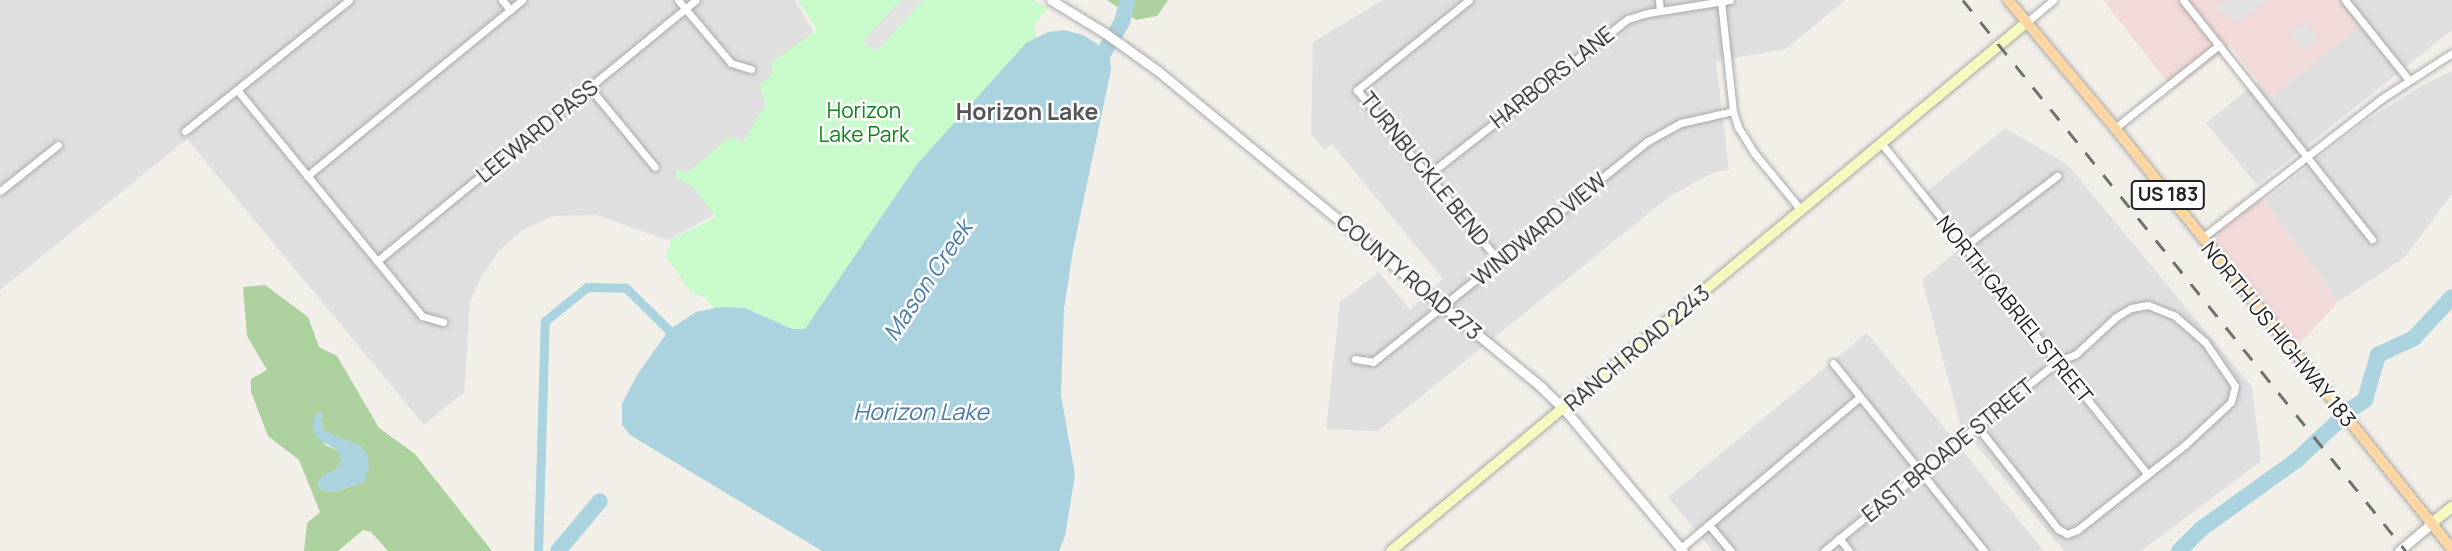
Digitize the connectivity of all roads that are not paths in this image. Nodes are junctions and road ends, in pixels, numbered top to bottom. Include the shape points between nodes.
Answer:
1 (349, 0) edge
2 (502, 0) edge
3 (522, 0) edge
4 (678, 0) edge
5 (696, 0) edge
6 (1051, 0) edge
7 (1469, 0) edge
8 (1659, 0) edge
9 (1730, 0) edge
10 (2008, 0) edge
11 (2053, 0) edge
12 (2183, 0) edge
13 (2345, 0) edge
14 (1721, 1) edge
15 (685, 9) junction
16 (510, 10) junction
17 (1660, 11) junction
18 (2027, 22) junction
19 (2219, 46) junction
20 (2452, 53) edge
21 (751, 69) dead end
22 (2408, 79) junction
23 (590, 88) junction
24 (238, 91) junction
25 (1733, 111) junction
26 (2115, 128) junction
27 (186, 131) dead end
28 (1882, 144) junction
29 (58, 145) dead end
30 (2308, 156) junction
31 (655, 167) dead end
32 (1428, 175) junction
33 (307, 176) junction
34 (2057, 176) dead end
35 (0, 191) edge
36 (1801, 210) junction
37 (2202, 238) junction
38 (2372, 239) dead end
39 (1965, 246) junction
40 (377, 261) junction
41 (1499, 261) junction
42 (1444, 306) junction
43 (443, 323) dead end
44 (1355, 359) dead end
45 (2058, 361) junction
46 (1833, 363) dead end
47 (1860, 397) junction
48 (1565, 410) junction
49 (1977, 426) junction
50 (1921, 472) junction
51 (2147, 474) junction
52 (2452, 507) edge
53 (2432, 523) junction
54 (1709, 525) junction
55 (1839, 538) junction
56 (1682, 549) edge
57 (2452, 549) edge
58 (1979, 550) edge
59 (1391, 551) edge
60 (1731, 551) edge
61 (1824, 551) edge
62 (1849, 551) edge
63 (2399, 551) edge

1 - 24 street
2 - 16 street
3 - 16 street
4 - 15 street
5 - 15 street, LEEWARD PASS
6 - 42 street, COUNTY ROAD 273 via 1125,47
7 - 32 street, TURNBUCKLE BEND via 1357,90
8 - 17 street
9 - 14 street, HARBORS LANE
10 - 18 main road, US 183
11 - 18 street
12 - 19 street
13 - 22 street
14 - 17 street, HARBORS LANE
14 - 25 street
15 - 21 street via 731,63
15 - 23 street, LEEWARD PASS
16 - 33 street
17 - 32 street, HARBORS LANE via 1628,19 1606,33
18 - 26 main road, NORTH US HIGHWAY 183 / US 183
18 - 28 main road, RANCH ROAD 2243
19 - 26 street
19 - 30 street
20 - 22 street
22 - 30 street
23 - 31 street
23 - 40 street, LEEWARD PASS
24 - 27 street
24 - 33 street
25 - 36 street via 1746,141
25 - 41 street, WINDWARD VIEW via 1681,123 1648,141
26 - 37 main road, NORTH US HIGHWAY 183 / US 183
28 - 36 main road, RANCH ROAD 2243
28 - 39 street, NORTH GABRIEL STREET
29 - 35 street
30 - 37 street
30 - 38 street
32 - 41 street, TURNBUCKLE BEND
33 - 40 street
34 - 39 street
36 - 48 main road, RANCH ROAD 2243
37 - 53 main road, NORTH US HIGHWAY 183 / US 183
39 - 45 street, NORTH GABRIEL STREET
40 - 43 street via 422,316
41 - 42 street, WINDWARD VIEW
42 - 44 street, WINDWARD VIEW via 1373,362
42 - 48 street, COUNTY ROAD 273
45 - 49 street, EAST BROADE STREET
45 - 51 street, NORTH GABRIEL STREET
45 - 51 street, EAST BROADE STREET via 2076,354 2122,313 2141,306 2162,309 2181,320 2210,349 2233,380 2236,392 2215,418
46 - 47 street
47 - 50 street
47 - 54 street
48 - 56 street, COUNTY ROAD 273
48 - 59 main road, RANCH ROAD 2243
49 - 50 street, EAST BROADE STREET
49 - 51 street via 2067,534
50 - 55 street, EAST BROADE STREET
50 - 58 street
52 - 53 main road
53 - 57 main road, NORTH US HIGHWAY 183 / US 183
53 - 63 street
54 - 56 street
54 - 60 street
55 - 61 street, EAST BROADE STREET
55 - 62 street

